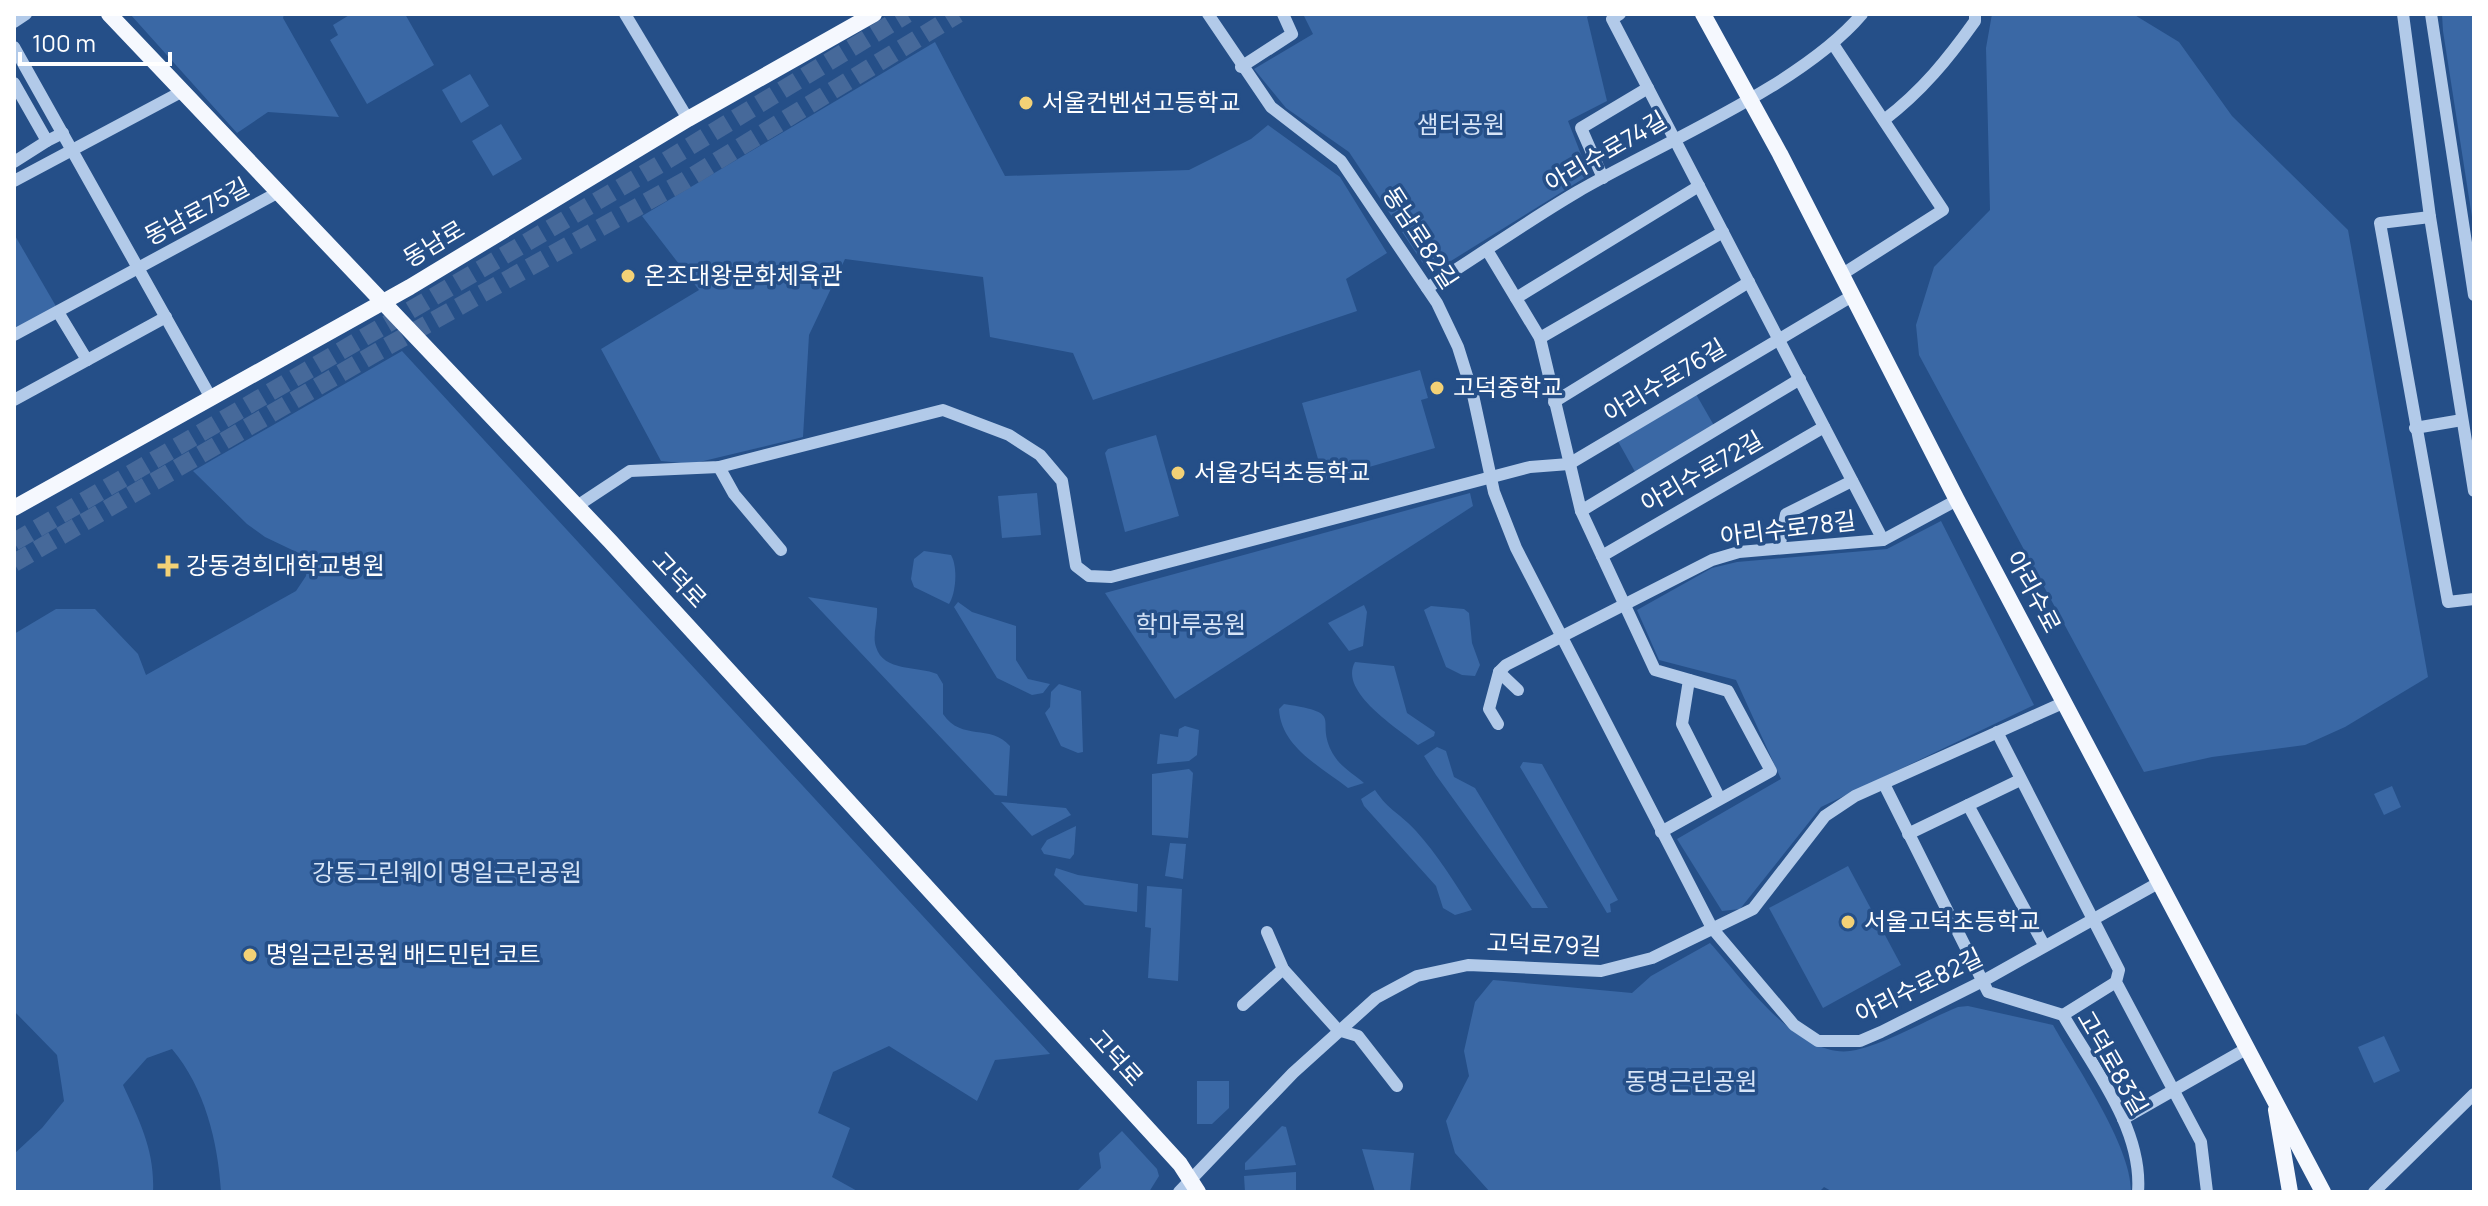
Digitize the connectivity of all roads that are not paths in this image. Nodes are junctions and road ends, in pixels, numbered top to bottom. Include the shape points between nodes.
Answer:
1 (26, 14) edge
2 (109, 14) edge
3 (625, 14) edge
4 (874, 14) edge
5 (1208, 14) edge
6 (1283, 14) edge
7 (1620, 14) edge
8 (1703, 14) edge
9 (1862, 14) edge
10 (1975, 14) edge
11 (2403, 14) edge
12 (2431, 14) edge
13 (14, 22) edge
14 (1833, 44) junction
15 (14, 47) edge
16 (1241, 67) junction
17 (14, 83) edge
18 (1648, 88) junction
19 (181, 92) junction
20 (1749, 97) junction
21 (688, 119) junction
22 (1884, 120) junction
23 (63, 133) junction
24 (1674, 138) junction
25 (47, 141) junction
26 (72, 150) junction
27 (14, 162) edge
28 (1603, 178) junction
29 (14, 181) edge
30 (1699, 186) junction
31 (277, 193) junction
32 (2430, 217) junction
33 (1723, 232) junction
34 (1487, 250) junction
35 (139, 268) junction
36 (1841, 275) junction
37 (1749, 282) junction
38 (1427, 288) junction
39 (2474, 295) edge
40 (1852, 296) junction
41 (1516, 298) junction
42 (382, 303) junction
43 (58, 312) junction
44 (166, 317) junction
45 (14, 335) edge
46 (1540, 338) junction
47 (1779, 338) junction
48 (87, 360) junction
49 (1800, 379) junction
50 (211, 398) junction
51 (14, 400) edge
52 (1554, 402) junction
53 (2462, 420) junction
54 (1824, 427) junction
55 (2415, 428) junction
56 (1569, 464) junction
57 (719, 467) junction
58 (1491, 477) junction
59 (1852, 481) junction
60 (2474, 491) edge
61 (1957, 500) junction
62 (577, 506) junction
63 (14, 508) edge
64 (1581, 511) junction
65 (1883, 540) junction
66 (1779, 548) junction
67 (781, 550) dead end
68 (1602, 556) junction
69 (2474, 599) edge
70 (1625, 604) junction
71 (1562, 637) junction
72 (1499, 672) junction
73 (1689, 680) junction
74 (1518, 690) dead end
75 (2065, 702) junction
76 (1498, 724) dead end
77 (1997, 732) junction
78 (2020, 780) junction
79 (1884, 784) junction
80 (1719, 797) junction
81 (1968, 805) junction
82 (1661, 832) junction
83 (1908, 834) junction
84 (2160, 882) junction
85 (2093, 919) junction
86 (1712, 928) junction
87 (1267, 932) dead end
88 (2044, 945) junction
89 (1283, 969) junction
90 (1983, 981) junction
91 (2116, 982) junction
92 (1243, 1005) dead end
93 (2063, 1015) junction
94 (1338, 1030) junction
95 (2246, 1049) junction
96 (1397, 1086) dead end
97 (2175, 1089) junction
98 (2474, 1094) edge
99 (2275, 1101) junction
100 (2123, 1119) junction
101 (1189, 1189) edge
102 (2138, 1192) edge
103 (2207, 1192) edge
104 (2290, 1192) edge
105 (2323, 1192) edge
106 (2374, 1192) edge

1 - 13 street
2 - 19 main road, 고덕로
3 - 21 street
4 - 21 main road, 동남로
5 - 16 street, 동남로82길
6 - 16 street via 1292,34
7 - 18 street via 1612,19
8 - 20 main road, 아리수로
9 - 14 street, 아리수로74길
10 - 22 street via 1944,65
11 - 32 street
12 - 39 street
14 - 20 street, 아리수로74길
14 - 22 street
15 - 23 street, 동남로75길
16 - 38 street, 동남로82길 via 1271,107 1341,161
17 - 25 street
18 - 24 street
18 - 28 street via 1581,128
19 - 26 street
19 - 31 main road, 고덕로
20 - 24 street, 아리수로74길
20 - 36 main road, 아리수로
21 - 42 main road, 동남로
22 - 36 street via 1943,210
23 - 25 street
23 - 26 street, 동남로75길
24 - 28 street, 아리수로74길
24 - 30 street
25 - 27 street
26 - 29 street
26 - 35 street, 동남로75길
28 - 34 street, 아리수로74길
30 - 33 street
30 - 41 street
31 - 35 street, 동남로75길
31 - 42 main road, 고덕로
32 - 53 street
32 - 55 street via 2380,223
33 - 37 street
33 - 46 street
34 - 38 street, 아리수로74길
34 - 41 street
35 - 43 street, 동남로75길
35 - 44 street, 동남로75길
36 - 40 main road, 아리수로
37 - 47 street
37 - 52 street
38 - 58 street, 동남로82길 via 1458,347
40 - 47 street, 아리수로76길
40 - 61 main road, 아리수로
41 - 46 street
42 - 50 main road, 동남로
42 - 62 main road, 고덕로
43 - 45 street, 동남로75길
43 - 48 street
44 - 48 street
44 - 50 street, 동남로75길
46 - 52 street
47 - 49 street
47 - 56 street, 아리수로76길
48 - 51 street
49 - 54 street
49 - 64 street, 아리수로72길
50 - 63 main road, 동남로
52 - 56 street
53 - 55 street
53 - 60 street
54 - 59 street
54 - 68 street, 아리수로72길
55 - 69 street via 2448,602
56 - 58 street, 아리수로76길
56 - 64 street
57 - 58 street via 943,410 1009,435 1040,455 1062,481 1076,566 1089,576 1111,577
57 - 62 street via 630,471
57 - 67 street via 734,494
58 - 71 street, 동남로82길 via 1516,548
59 - 65 street
59 - 66 street via 1786,514
61 - 65 street, 아리수로78길
61 - 75 main road, 아리수로
62 - 101 main road, 고덕로 via 1180,1164
64 - 68 street
65 - 66 street, 아리수로78길
66 - 70 street, 아리수로78길 via 1712,560
68 - 70 street
70 - 71 street, 아리수로78길
70 - 73 street via 1655,670
71 - 72 street, 아리수로78길
71 - 82 street, 동남로82길
72 - 74 street
72 - 76 street via 1489,709
73 - 80 street via 1682,724
73 - 80 street via 1728,691 1771,771
75 - 77 street, 고덕로79길
75 - 84 main road, 아리수로
77 - 78 street
77 - 79 street, 고덕로79길
78 - 81 street
78 - 85 street
79 - 83 street
79 - 86 street, 고덕로79길 via 1825,816 1753,909
80 - 82 street
81 - 83 street
81 - 88 street
82 - 86 street, 동남로82길
83 - 90 street
84 - 85 street, 아리수로82길
84 - 95 main road, 아리수로
85 - 88 street, 아리수로82길
85 - 91 street via 2119,970
86 - 90 street, 아리수로82길 via 1794,1025 1818,1041 1860,1041
86 - 94 street, 고덕로79길 via 1617,969 1563,972 1468,965 1417,976 1376,998
87 - 89 street
88 - 90 street, 아리수로82길
89 - 92 street
89 - 94 street
90 - 93 street, 고덕로83길 via 1988,992
91 - 93 street
91 - 97 street
93 - 100 street, 고덕로83길
94 - 96 street via 1358,1036
94 - 101 street, 고덕로79길
95 - 97 street
95 - 99 main road, 아리수로
97 - 100 street
97 - 103 street via 2201,1142
98 - 106 street
99 - 104 main road
99 - 105 main road, 아리수로
100 - 102 street, 고덕로83길 via 2139,1175

